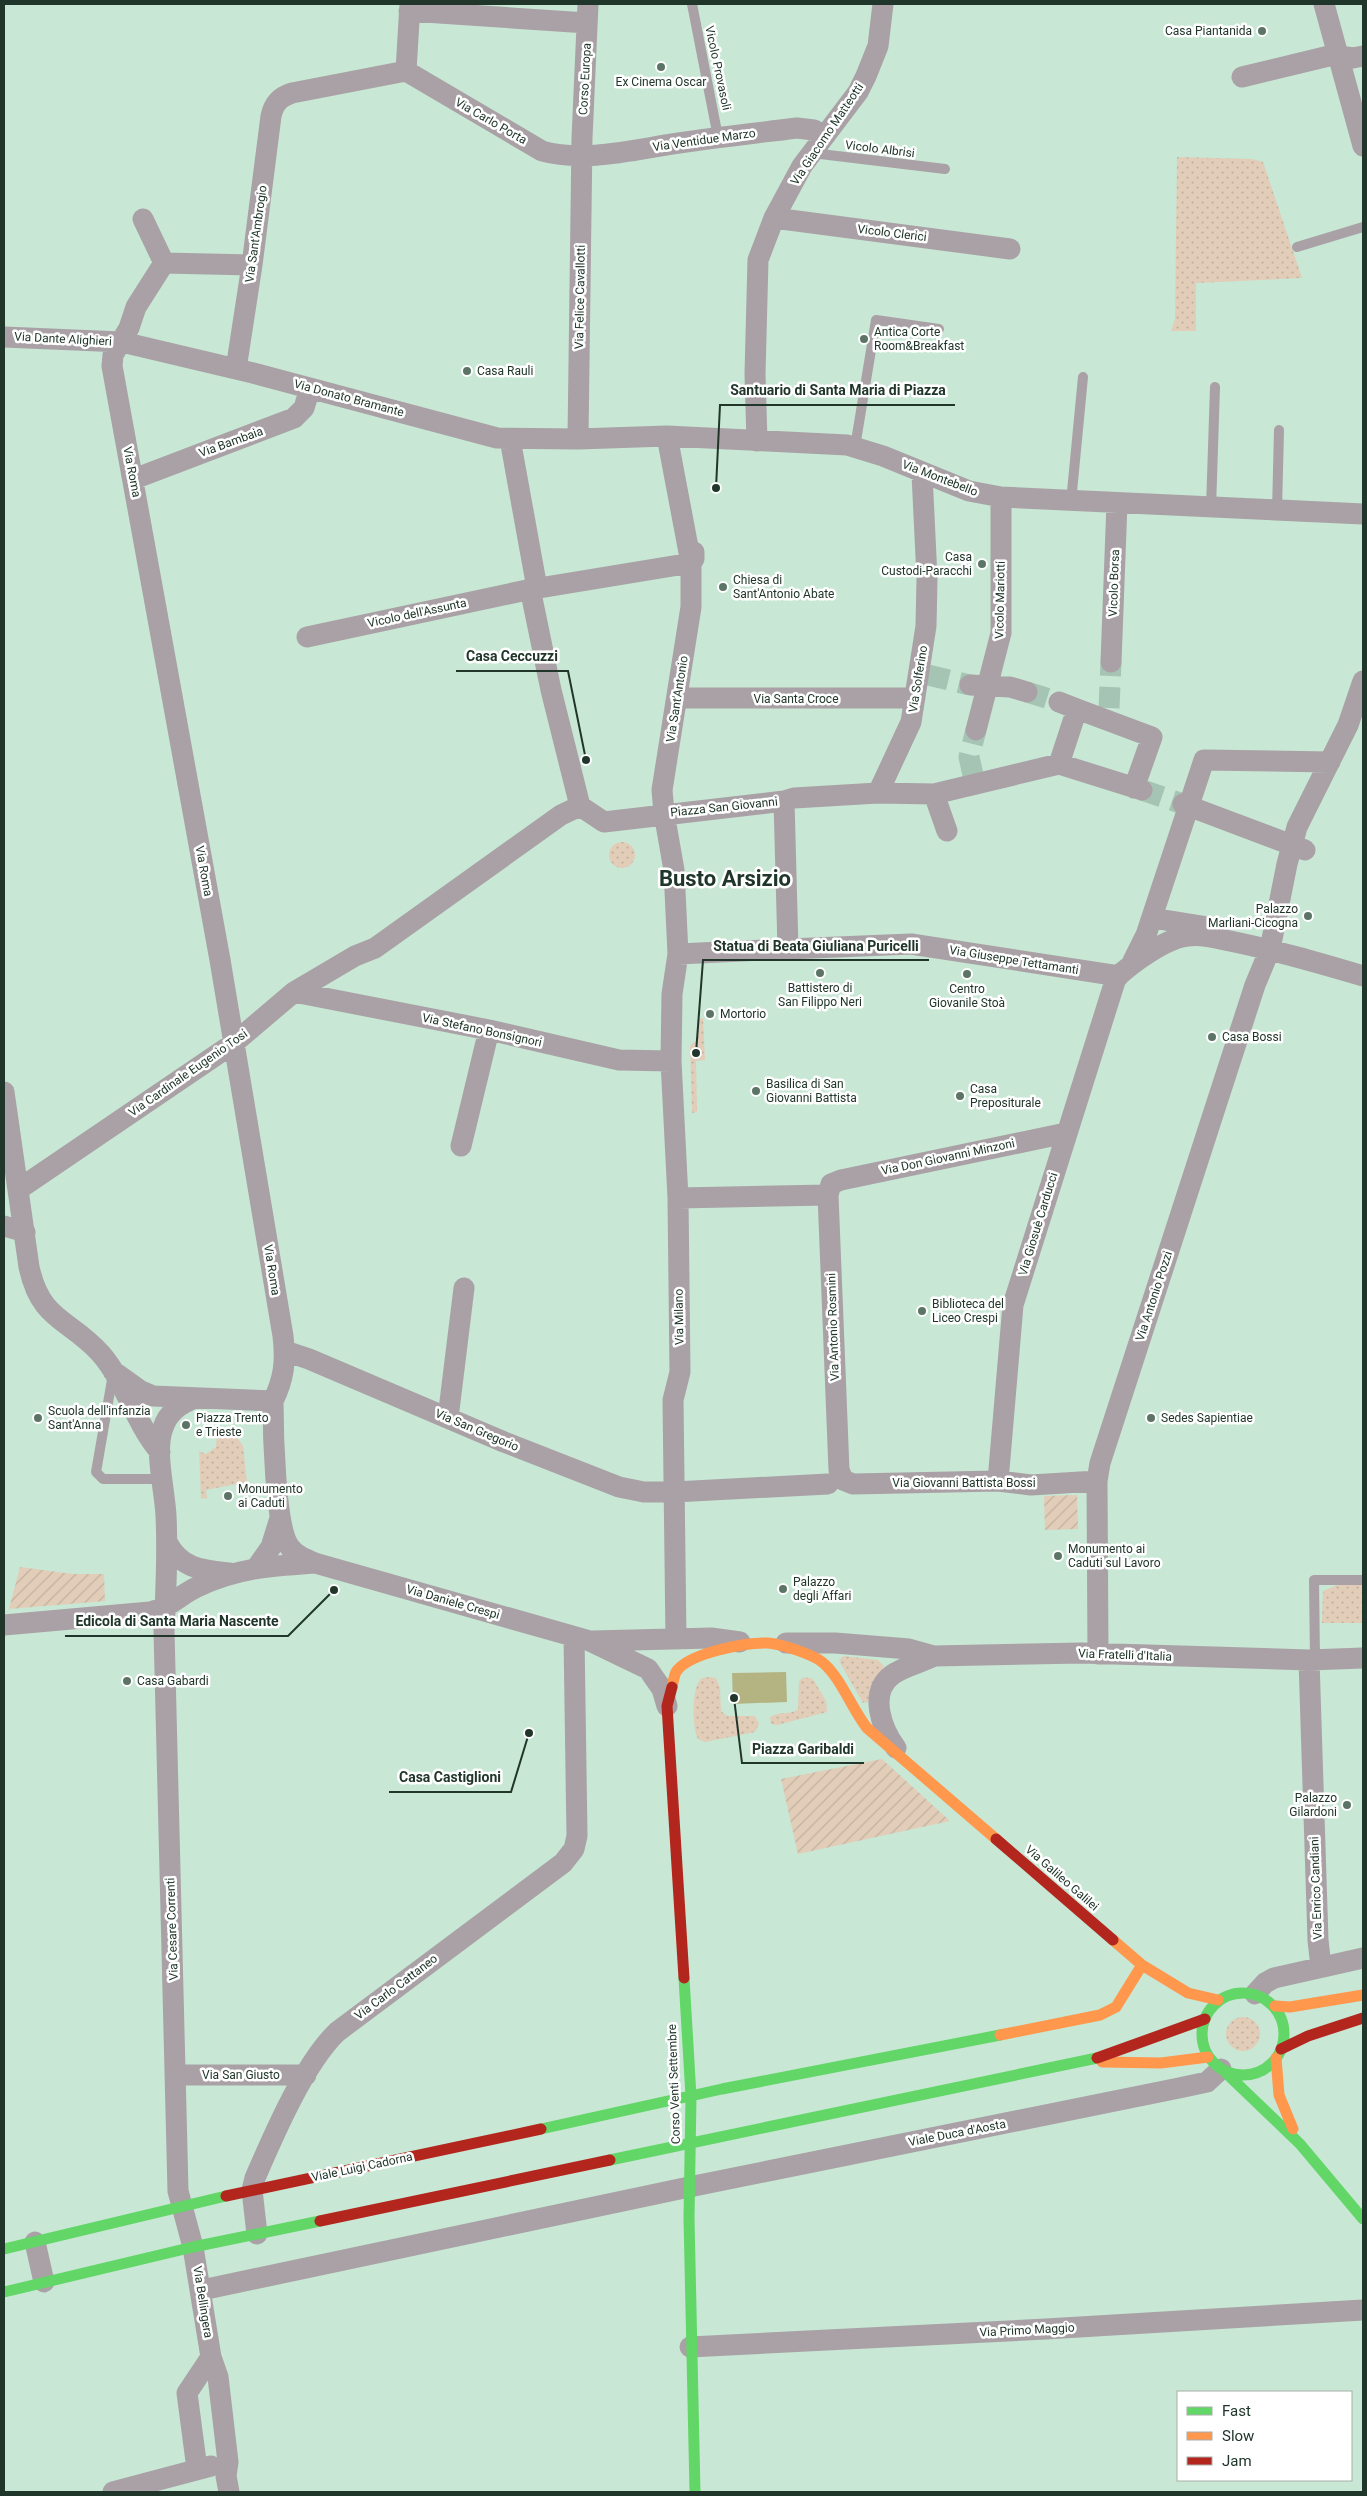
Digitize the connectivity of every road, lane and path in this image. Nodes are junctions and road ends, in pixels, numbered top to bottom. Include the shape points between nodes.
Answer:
1 (692, 4) edge
2 (883, 4) edge
3 (1324, 4) edge
4 (410, 7) edge
5 (588, 13) edge
6 (1363, 56) edge
7 (1339, 57) junction
8 (406, 71) junction
9 (1242, 77) dead end
10 (825, 136) junction
11 (718, 138) junction
12 (1363, 146) edge
13 (812, 153) junction
14 (582, 155) junction
15 (945, 169) dead end
16 (774, 218) junction
17 (143, 219) dead end
18 (1363, 227) edge
19 (1297, 247) dead end
20 (1010, 249) dead end
21 (164, 263) junction
22 (252, 265) junction
23 (939, 329) dead end
24 (4, 337) edge
25 (122, 342) junction
26 (236, 369) junction
27 (1083, 377) dead end
28 (1214, 387) dead end
29 (310, 388) junction
30 (1279, 430) dead end
31 (667, 436) junction
32 (510, 439) junction
33 (578, 439) junction
34 (757, 441) junction
35 (855, 447) junction
36 (922, 474) junction
37 (134, 479) junction
38 (1001, 500) junction
39 (1071, 502) junction
40 (1116, 503) junction
41 (1211, 508) junction
42 (1276, 511) junction
43 (1363, 514) edge
44 (693, 557) junction
45 (532, 589) junction
46 (307, 637) dead end
47 (1111, 662) tunnel mouth
48 (1363, 681) edge
49 (980, 685) junction
50 (1026, 692) tunnel mouth
51 (678, 698) junction
52 (915, 698) junction
53 (976, 730) tunnel mouth
54 (1330, 762) junction
55 (1059, 764) junction
56 (662, 790) joint
57 (878, 793) junction
58 (934, 794) junction
59 (789, 800) junction
60 (1186, 805) junction
61 (580, 806) junction
62 (664, 814) junction
63 (947, 831) dead end
64 (1298, 848) junction
65 (1152, 918) junction
66 (1272, 943) junction
67 (797, 949) junction
68 (678, 954) junction
69 (1126, 968) junction
70 (1363, 976) edge
71 (294, 992) junction
72 (672, 994) joint
73 (489, 1030) junction
74 (234, 1043) junction
75 (671, 1061) junction
76 (4, 1092) edge
77 (1066, 1133) junction
78 (461, 1146) dead end
79 (19, 1189) junction
80 (830, 1190) junction
81 (678, 1198) junction
82 (4, 1226) edge
83 (25, 1232) junction
84 (464, 1288) dead end
85 (285, 1352) junction
86 (113, 1371) junction
87 (195, 1398) junction
88 (245, 1401) junction
89 (273, 1402) junction
90 (448, 1418) junction
91 (273, 1440) junction
92 (160, 1452) junction
93 (834, 1477) junction
94 (164, 1479) junction
95 (998, 1481) junction
96 (1097, 1481) junction
97 (674, 1492) junction
98 (281, 1514) junction
99 (167, 1542) junction
100 (315, 1563) junction
101 (257, 1567) junction
102 (231, 1573) junction
103 (1363, 1580) edge
104 (164, 1609) junction
105 (4, 1625) edge
106 (582, 1639) junction
107 (676, 1639) junction
108 (748, 1643) junction
109 (771, 1643) junction
110 (1098, 1654) junction
111 (934, 1656) junction
112 (1363, 1658) edge
113 (1312, 1660) junction
114 (666, 1706) junction
115 (900, 1755) junction
116 (1363, 1958) edge
117 (1142, 1965) junction
118 (1321, 1967) junction
119 (1255, 1994) junction
120 (1363, 1994) edge
121 (1218, 2000) junction
122 (1275, 2006) junction
123 (1205, 2019) junction
124 (1361, 2022) edge
125 (1279, 2054) junction
126 (1088, 2062) junction
127 (1218, 2066) junction
128 (176, 2075) junction
129 (306, 2075) junction
130 (691, 2096) junction
131 (690, 2144) junction
132 (1300, 2144) junction
133 (689, 2187) junction
134 (252, 2190) junction
135 (182, 2206) junction
136 (1363, 2219) edge
137 (257, 2234) junction
138 (35, 2242) junction
139 (193, 2248) junction
140 (4, 2249) edge
141 (44, 2282) junction
142 (202, 2290) junction
143 (4, 2292) edge
144 (1363, 2310) edge
145 (690, 2347) junction
146 (211, 2357) junction
147 (228, 2462) junction
148 (197, 2469) junction
149 (112, 2492) edge
150 (229, 2492) edge
151 (694, 2492) edge

1 - 11 lane, Vicolo Provasoli
2 - 10 street, Via Giacomo Matteotti via 880,36 872,62 858,92
3 - 7 street
4 - 5 street
4 - 8 street
5 - 14 street, Corso Europa
6 - 7 street
7 - 9 street via 1333,55
7 - 12 street
8 - 14 street, Via Carlo Porta via 542,151
8 - 22 street, Via Sant'Ambrogio via 292,93 278,100 271,116
10 - 11 street, Via Ventidue Marzo via 814,130 797,128
10 - 13 street, Via Giacomo Matteotti
11 - 14 street, Via Ventidue Marzo
13 - 15 lane, Vicolo Albrisi
13 - 16 street, Via Giacomo Matteotti
14 - 33 street, Via Felice Cavallotti
16 - 20 street, Vicolo Clerici
16 - 34 street, Via Giacomo Matteotti via 756,268
17 - 21 street
18 - 19 lane
21 - 22 street
21 - 25 street, Via Roma via 136,307
22 - 26 street, Via Sant'Ambrogio
23 - 35 lane via 876,320
24 - 25 street, Via Dante Alighieri
25 - 26 street, Via Donato Bramante
25 - 37 street, Via Roma via 113,354 112,366
26 - 29 street, Via Donato Bramante
27 - 39 lane
28 - 41 lane
29 - 32 street, Via Donato Bramante
29 - 37 street, Via Bambaia via 304,408 294,418
30 - 42 lane
31 - 33 street, Via Montebello
31 - 34 street, Via Montebello
31 - 44 street, Via Sant'Antonio
32 - 33 street, Via Donato Bramante
32 - 45 street
34 - 35 street, Via Montebello
35 - 36 street, Via Montebello
36 - 38 street, Via Montebello
36 - 52 street, Via Solferino via 926,626 923,674
37 - 74 street, Via Roma
38 - 39 street, Via Montebello
38 - 49 street, Vicolo Mariotti via 1001,633
39 - 40 street, Via Montebello
40 - 41 street, Via Montebello
40 - 47 street, Vicolo Borsa
41 - 42 street, Via Montebello
42 - 43 street, Via Montebello
44 - 45 street, Vicolo dell'Assunta
44 - 51 street, Via Sant'Antonio via 691,607
45 - 46 street, Vicolo dell'Assunta
45 - 61 street via 551,690
48 - 54 street, Via Antonio Pozzi via 1348,725
49 - 50 street via 1010,687
49 - 53 street, Vicolo Mariotti
51 - 52 street, Via Santa Croce
51 - 56 street, Via Sant'Antonio
52 - 57 street, Via Solferino via 911,722
54 - 60 street, Via Giosuè Carducci via 1204,760
54 - 64 street, Via Antonio Pozzi via 1297,827
55 - 55 street via 1068,705 1109,714 1152,737 1138,789
55 - 58 street via 974,779
56 - 62 street, Piazza San Giovanni
57 - 58 street
57 - 59 street
58 - 63 street
59 - 62 street, Piazza San Giovanni
59 - 67 street, Piazza San Giovanni
60 - 64 street
60 - 65 street, Via Giosuè Carducci
61 - 62 street, Piazza San Giovanni via 604,822
61 - 71 street, Via Cardinale Eugenio Tosi via 561,815 375,948 355,956
62 - 68 street, Piazza San Giovanni via 674,870
64 - 66 street, Via Antonio Pozzi
65 - 66 street
65 - 69 street, Via Giosuè Carducci
66 - 69 street via 1188,936 1175,939
66 - 70 street
66 - 96 street, Via Antonio Pozzi via 1255,985 1100,1463
67 - 68 street
67 - 69 street, Via Giuseppe Tettamanti via 911,944
68 - 72 street, Piazza San Giovanni
69 - 77 street, Via Giosuè Carducci via 1113,986
71 - 73 street, Via Stefano Bonsignori
71 - 74 street, Via Cardinale Eugenio Tosi
72 - 75 street, Via Milano
73 - 75 street, Via Stefano Bonsignori via 619,1060
73 - 78 street
74 - 79 street, Via Cardinale Eugenio Tosi
74 - 85 street, Via Roma
75 - 81 street, Via Milano
76 - 79 street
77 - 80 street, Via Don Giovanni Minzoni via 841,1180
77 - 95 street, Via Giosuè Carducci via 1013,1305
79 - 83 street
80 - 81 street, Via Don Giovanni Minzoni
80 - 93 street, Via Antonio Rosmini
81 - 97 street, Via Milano via 680,1372 673,1400
82 - 83 street
83 - 86 street via 32,1278 40,1299 59,1320 96,1348
84 - 90 street
85 - 89 street, Via Roma via 283,1378
85 - 90 street, Via San Gregorio via 309,1359
86 - 87 street via 147,1394
86 - 92 street via 138,1422
86 - 94 lane via 96,1472 103,1479
87 - 88 street
87 - 92 street via 174,1409 166,1419
88 - 89 street
88 - 91 street via 263,1418
89 - 91 street
90 - 97 street, Via San Gregorio via 619,1487 644,1492
91 - 98 street
92 - 94 street
93 - 95 street, Via Giovanni Battista Bossi via 853,1484
93 - 97 street
94 - 99 street
95 - 96 street, Via Giovanni Battista Bossi via 1031,1485
96 - 110 street, Via Antonio Pozzi
97 - 107 street, Via Milano
98 - 100 street via 290,1548
98 - 101 street via 275,1539
99 - 102 street via 179,1561 187,1565
99 - 104 street
100 - 101 street
100 - 106 street, Via Daniele Crespi
101 - 102 street
102 - 104 street via 189,1591
103 - 113 lane via 1314,1580
104 - 105 street
104 - 128 street, Via Cesare Correnti
106 - 107 street
106 - 114 street via 648,1669 662,1689
106 - 129 street, Via Carlo Cattaneo via 576,1775 577,1836 574,1849 568,1858 337,2032 326,2042
107 - 108 street via 711,1638
108 - 109 street, Via Galileo Galilei
108 - 114 street, Via Galileo Galilei via 701,1656 681,1666 676,1672
109 - 111 street via 835,1643 909,1649
109 - 115 street, Via Galileo Galilei via 822,1662 832,1672 861,1721
110 - 111 street, Via Fratelli d'Italia
110 - 113 street, Via Fratelli d'Italia
111 - 115 street via 897,1672 881,1688 882,1723
112 - 113 street, Via Fratelli d'Italia
113 - 118 street, Via Enrico Candiani
114 - 130 street, Corso Venti Settembre
115 - 117 street, Via Galileo Galilei
116 - 118 street
117 - 121 street, Via Galileo Galilei via 1188,1993
117 - 130 street via 1116,2007 1100,2016
118 - 119 street via 1274,1978
119 - 121 street via 1237,1992
119 - 122 street
120 - 122 street via 1290,2007
121 - 123 street
122 - 125 street via 1285,2032
123 - 126 street
123 - 127 street via 1203,2034
124 - 125 street via 1308,2036
125 - 127 street via 1255,2075 1237,2076
125 - 132 street via 1275,2077 1279,2102
126 - 127 street
126 - 131 street
127 - 132 street
127 - 133 street, Viale Duca d'Aosta via 1207,2082
128 - 129 street, Via San Giusto
128 - 135 street, Via Cesare Correnti via 178,2191
129 - 134 street, Via Carlo Cattaneo via 263,2160
130 - 131 street, Corso Venti Settembre
130 - 134 street, Viale Luigi Cadorna
131 - 133 street, Corso Venti Settembre
131 - 137 street
132 - 136 street
133 - 142 street
133 - 145 street, Corso Venti Settembre
134 - 135 street, Viale Luigi Cadorna
134 - 137 street, Via Carlo Cattaneo
135 - 138 street, Viale Luigi Cadorna
135 - 139 street, Via Cesare Correnti
137 - 139 street
138 - 140 street, Viale Luigi Cadorna
138 - 141 street
139 - 141 street
139 - 142 street, Via Bellingera
141 - 143 street
142 - 146 street, Via Bellingera
144 - 145 street, Via Primo Maggio
145 - 151 street, Corso Venti Settembre
146 - 147 street, Via Bellingera via 218,2377
146 - 148 street via 187,2393
147 - 148 street
147 - 150 street, Via Bellingera
148 - 149 street

